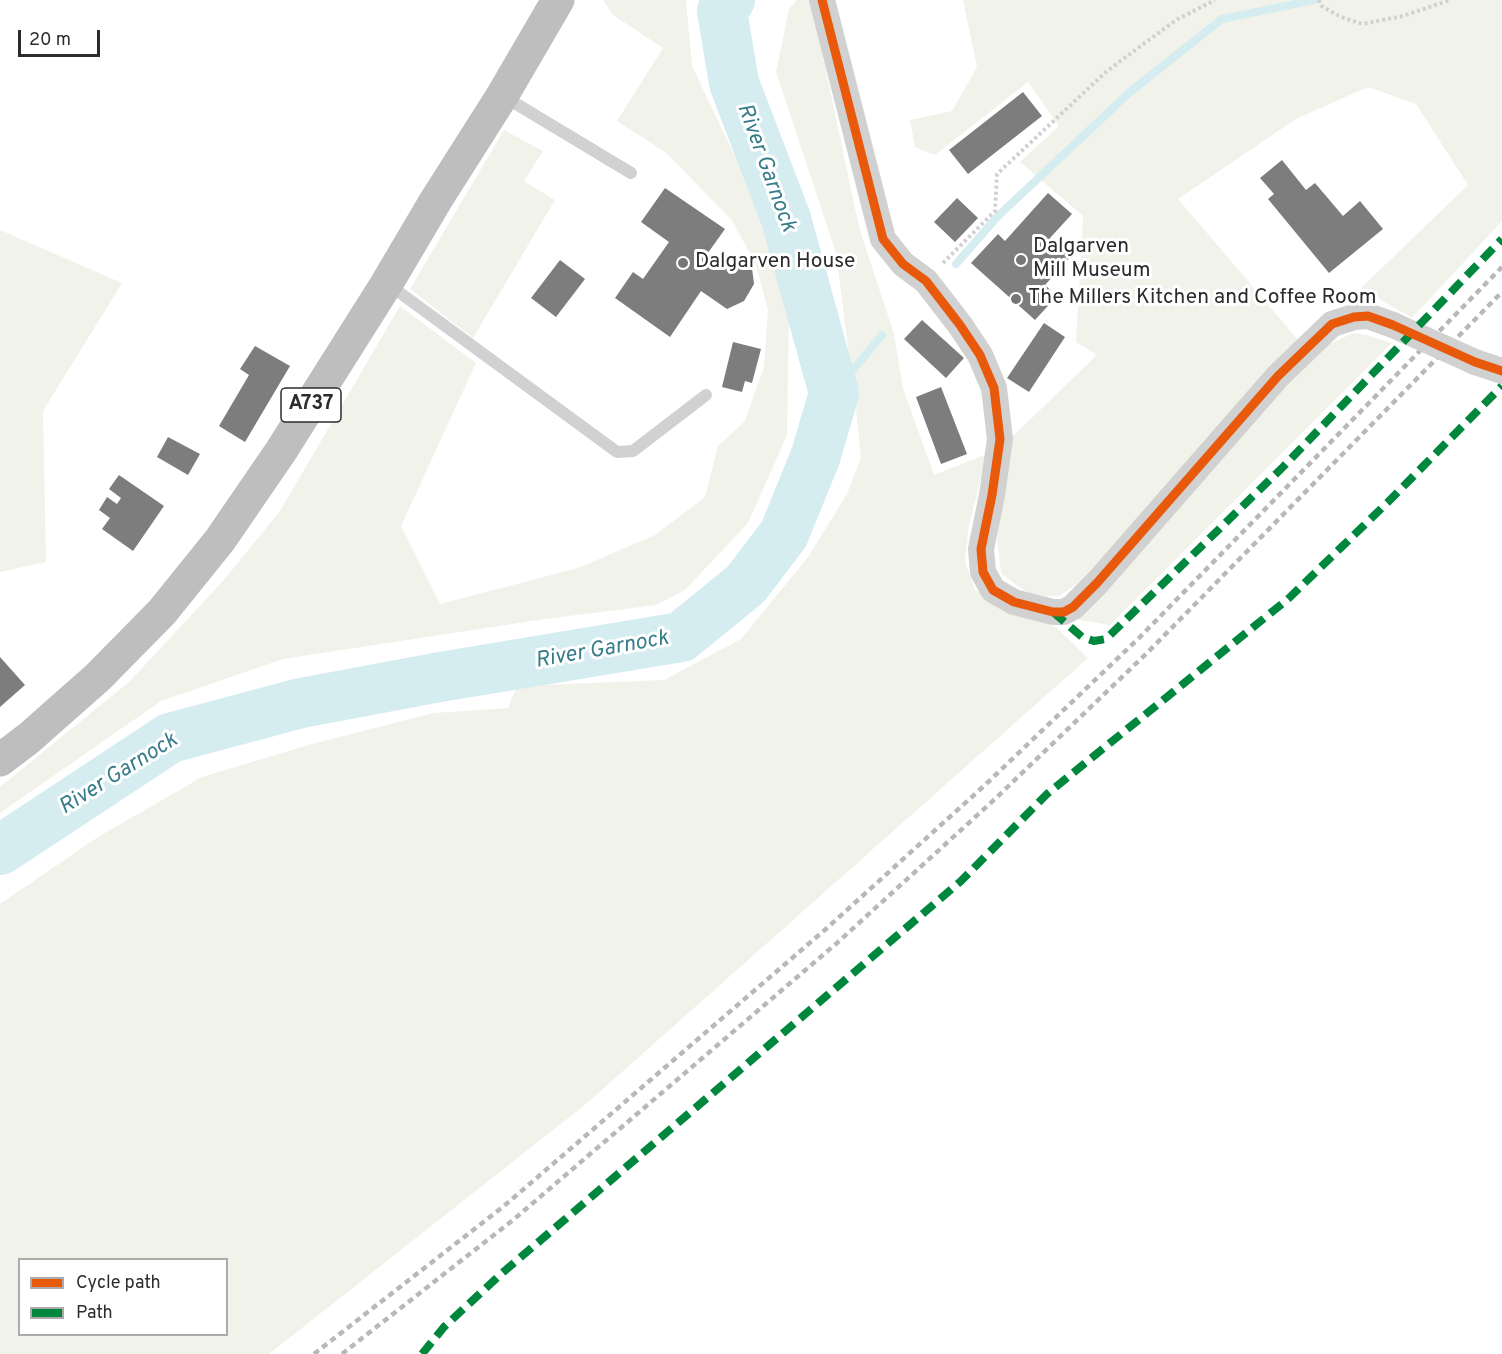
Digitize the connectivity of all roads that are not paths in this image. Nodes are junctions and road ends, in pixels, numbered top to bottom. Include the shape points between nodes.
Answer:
1 (558, 0) edge
2 (822, 0) edge
3 (502, 96) junction
4 (631, 173) dead end
5 (387, 283) junction
6 (1502, 370) edge
7 (706, 395) dead end
8 (0, 760) edge

1 - 3 highway, A737
2 - 6 street, bridge via 883,239 903,264 926,281 960,325 980,355 994,388 1000,439 981,549 983,572 993,590 1014,602 1053,612 1073,607 1278,376 1332,324 1354,316 1368,316
3 - 4 lane
3 - 5 highway, A737
5 - 7 lane via 617,452 633,451
5 - 8 highway, A737 via 281,452 170,603 98,677

